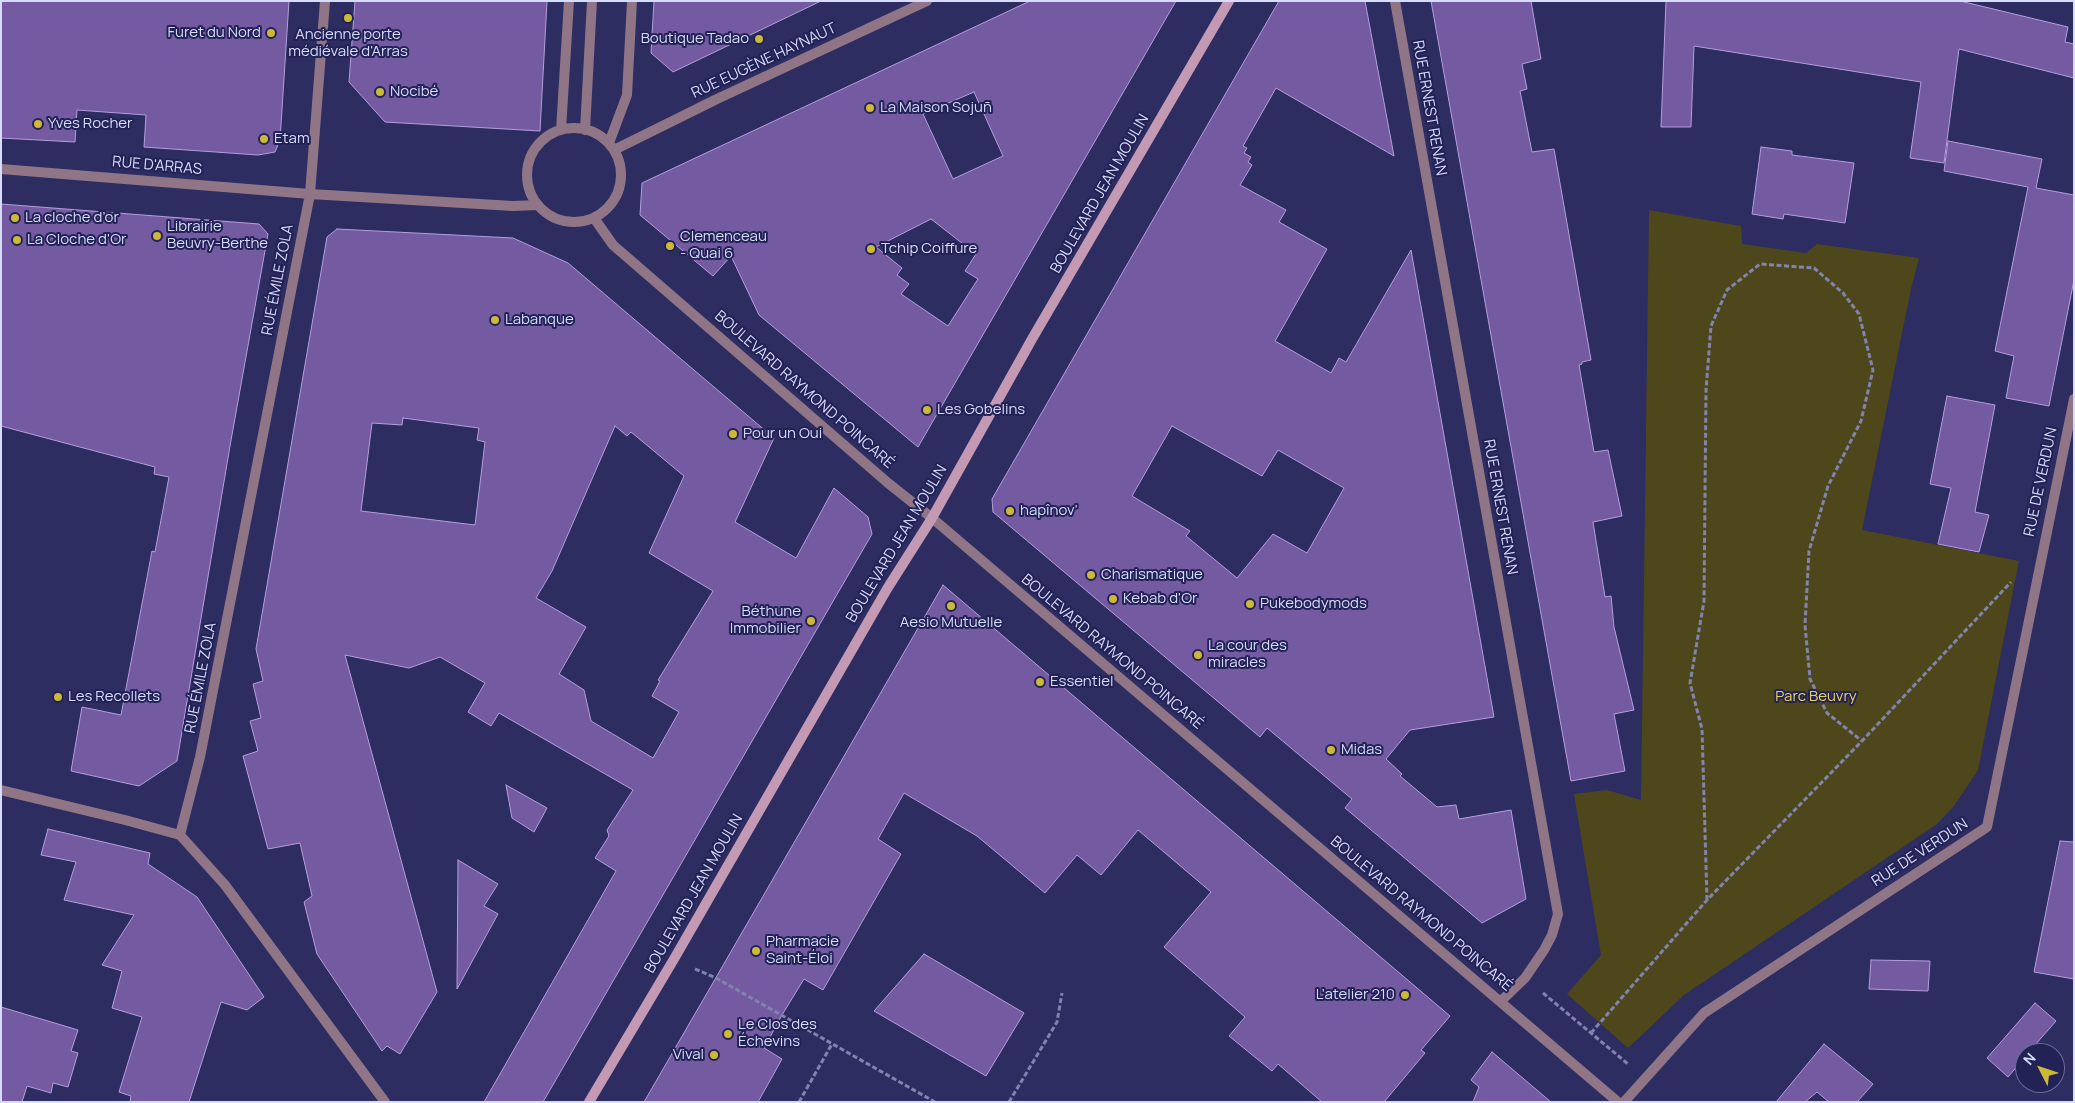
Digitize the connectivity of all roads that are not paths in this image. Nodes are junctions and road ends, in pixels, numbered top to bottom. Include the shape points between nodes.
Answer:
1 (325, 1) edge
2 (569, 1) edge
3 (592, 1) edge
4 (632, 1) edge
5 (927, 1) edge
6 (1229, 1) edge
7 (1396, 1) edge
8 (561, 130) junction
9 (585, 130) junction
10 (612, 147) junction
11 (1, 169) edge
12 (310, 194) junction
13 (538, 205) junction
14 (594, 218) junction
15 (2074, 399) edge
16 (932, 518) junction
17 (1, 790) edge
18 (180, 835) junction
19 (1501, 1001) junction
20 (385, 1102) edge
21 (589, 1102) edge
22 (1618, 1102) edge
23 (1624, 1102) edge

1 - 12 street, RUE ÉMILE ZOLA
2 - 8 street
3 - 9 street
4 - 10 street via 627,95
5 - 10 street, RUE EUGÈNE HAYNAUT
6 - 16 main road, BOULEVARD JEAN MOULIN
7 - 19 street, RUE ERNEST RENAN via 1558,914 1544,950 1525,978
8 - 9 street
8 - 13 street via 540,143 530,157 529,190
9 - 10 street via 599,135
10 - 14 street via 620,163 619,189 609,206
11 - 12 street, RUE D'ARRAS
12 - 13 street, RUE D'ARRAS
12 - 18 street, RUE ÉMILE ZOLA via 200,757
13 - 14 street via 563,221 579,222
14 - 16 street, BOULEVARD RAYMOND POINCARÉ via 613,244
15 - 23 street, RUE DE VERDUN via 1987,827 1704,1013
16 - 19 street, BOULEVARD RAYMOND POINCARÉ
16 - 21 main road, BOULEVARD JEAN MOULIN
17 - 18 street
18 - 20 street via 226,885
19 - 22 street, BOULEVARD RAYMOND POINCARÉ

